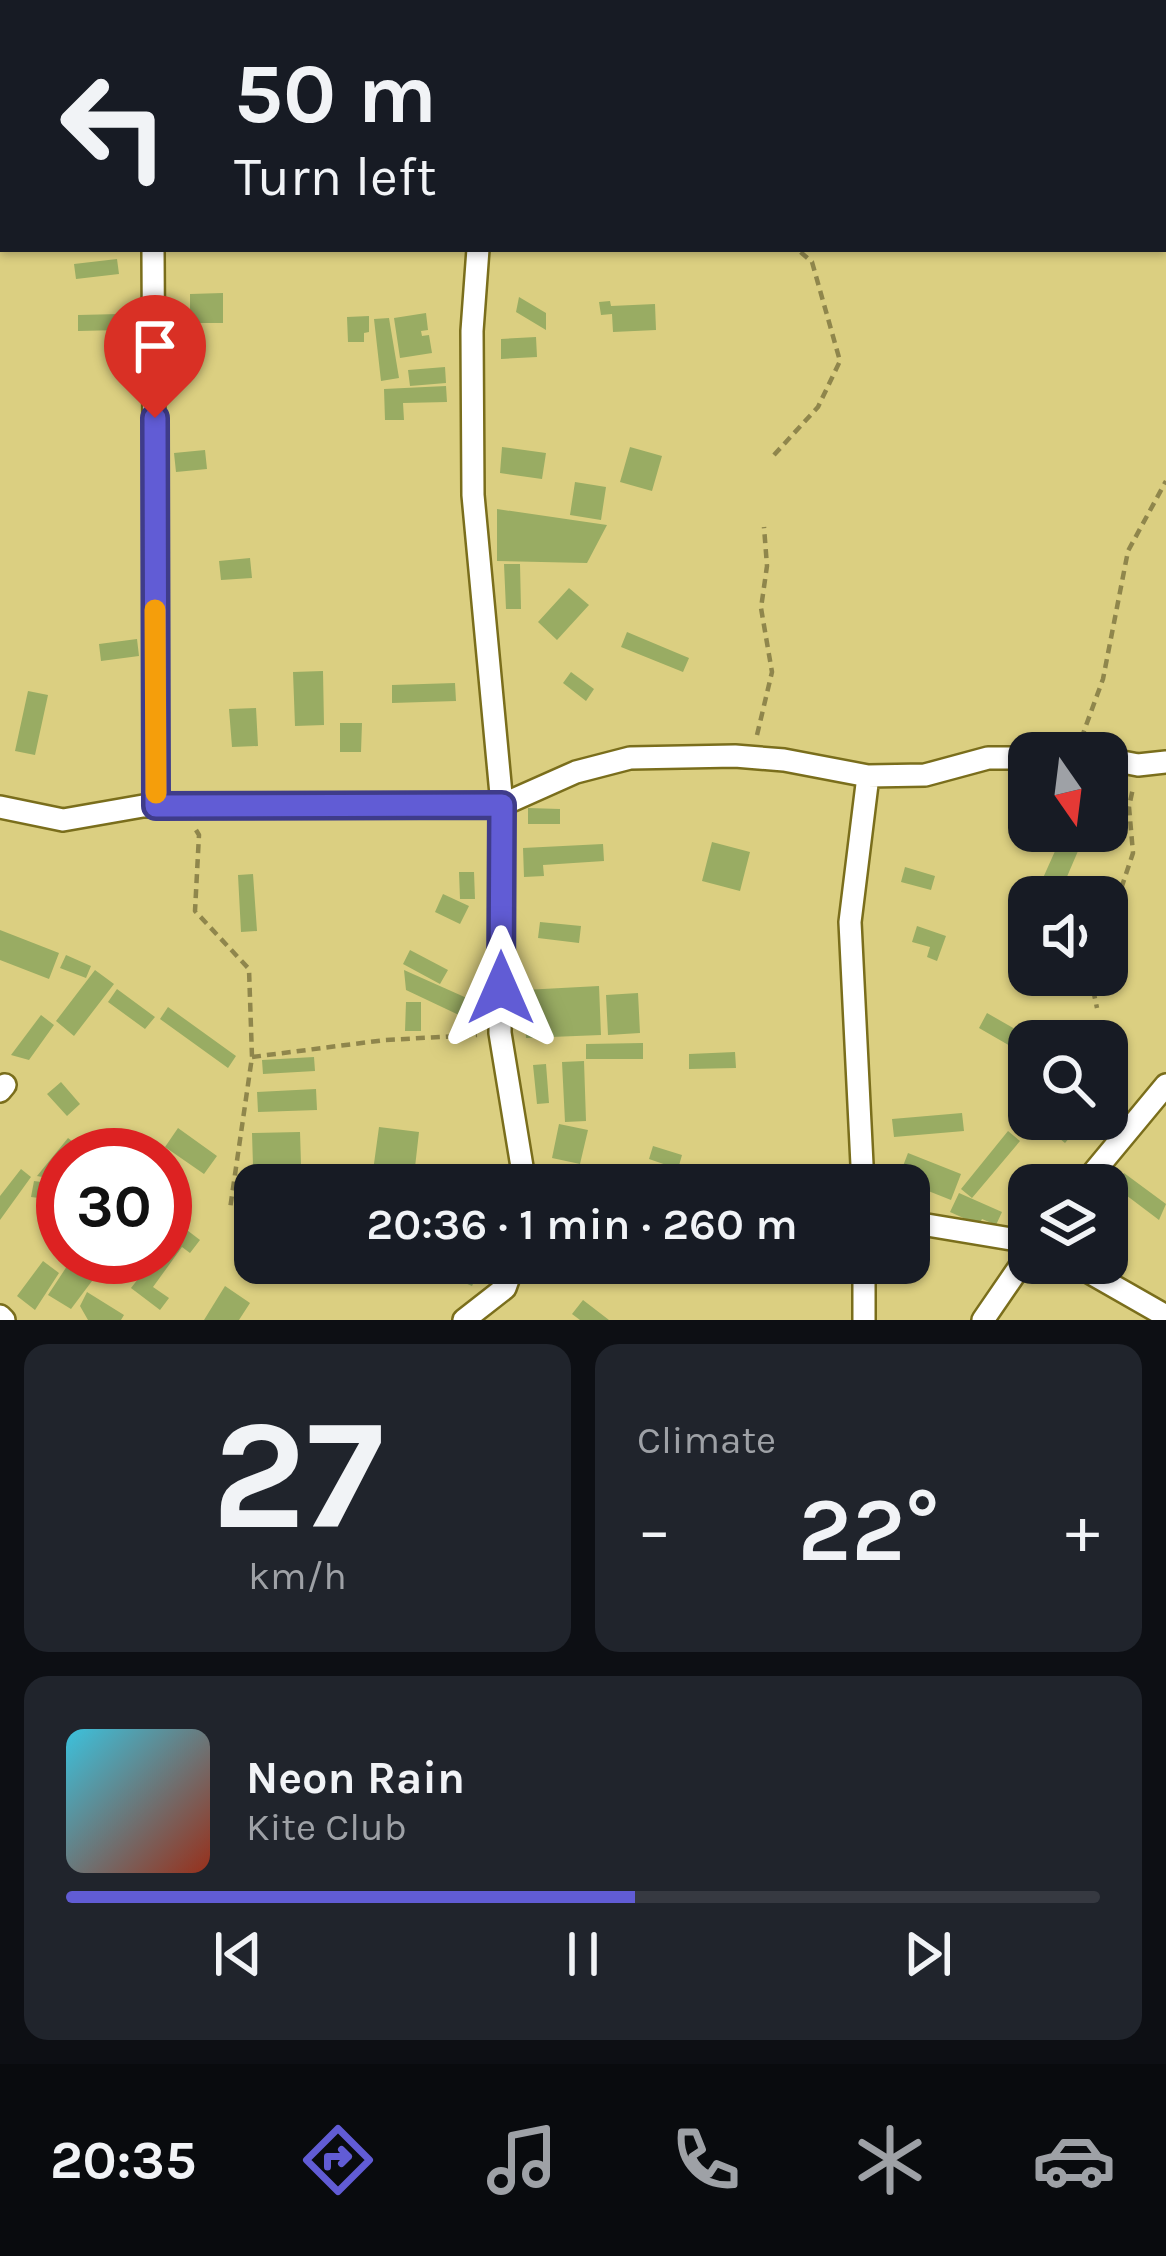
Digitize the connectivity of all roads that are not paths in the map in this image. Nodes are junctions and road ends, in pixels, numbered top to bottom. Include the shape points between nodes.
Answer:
1 (153, 252) edge
2 (478, 252) edge
3 (1008, 758) edge
4 (1166, 762) edge
5 (1128, 763) edge
6 (868, 776) junction
7 (502, 805) junction
8 (166, 806) junction
9 (0, 807) edge
10 (1166, 1085) edge
11 (522, 1164) edge
12 (862, 1164) edge
13 (1100, 1164) edge
14 (930, 1226) edge
15 (1008, 1238) edge
16 (1008, 1283) edge
17 (506, 1284) edge
18 (864, 1284) edge
19 (1110, 1284) edge
20 (1166, 1316) edge
21 (464, 1320) edge
22 (864, 1320) edge
23 (983, 1320) edge

1 - 8 street
2 - 7 street via 473,495
3 - 6 street via 925,775
4 - 5 street
6 - 7 street via 760,758 631,758
6 - 12 street via 850,922
7 - 8 street
7 - 11 street via 500,1034
8 - 9 street via 63,820
10 - 13 street
14 - 15 street
16 - 23 street
17 - 21 street
18 - 22 street
19 - 20 street

